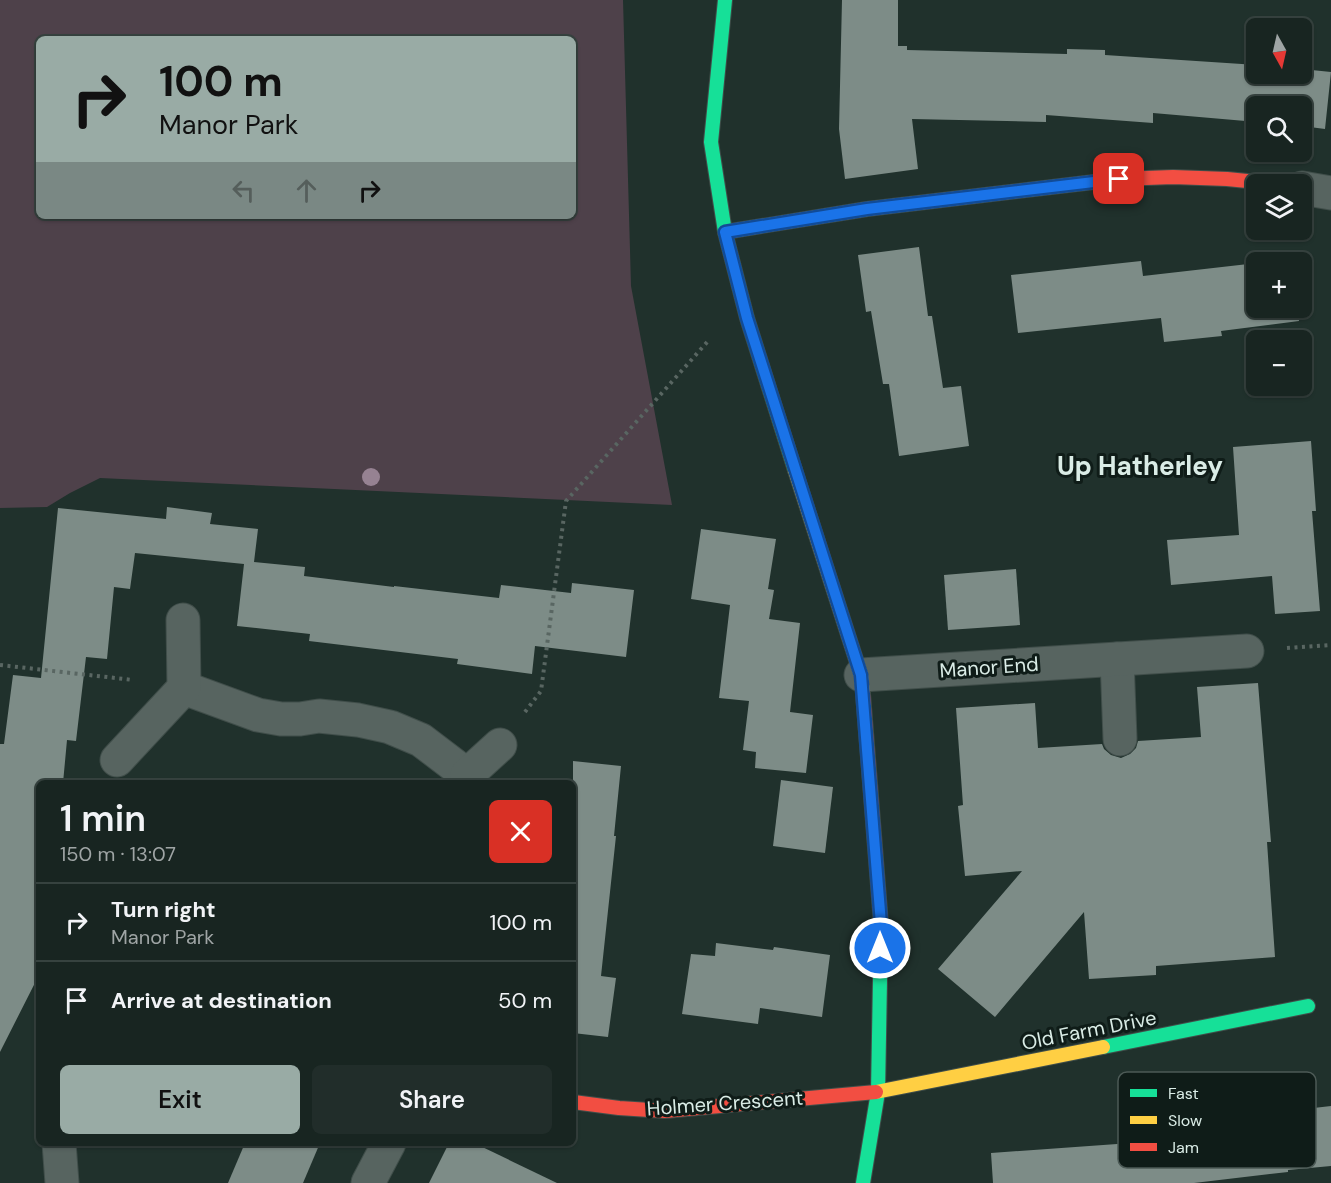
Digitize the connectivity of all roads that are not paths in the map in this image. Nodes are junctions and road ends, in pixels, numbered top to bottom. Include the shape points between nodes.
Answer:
1 (725, 0) edge
2 (1246, 180) edge
3 (1312, 190) edge
4 (1331, 193) edge
5 (725, 232) junction
6 (183, 621) dead end
7 (1247, 651) dead end
8 (1117, 659) junction
9 (861, 675) junction
10 (184, 688) junction
11 (1120, 739) dead end
12 (500, 745) road end
13 (117, 760) dead end
14 (467, 779) edge
15 (1308, 1006) dead end
16 (878, 1092) junction
17 (576, 1102) edge
18 (59, 1146) edge
19 (387, 1146) edge
20 (62, 1183) edge
21 (368, 1183) edge
22 (863, 1183) edge

1 - 5 street via 711,142
2 - 5 street via 1119,179 867,209
3 - 4 street
5 - 9 street via 747,318
6 - 10 street
7 - 8 street, Manor End
8 - 9 street, Manor End
8 - 11 street
9 - 16 street via 881,924
10 - 13 street
10 - 14 street via 258,715 281,719 319,716 390,728 421,740
12 - 14 street
15 - 16 street, Old Farm Drive
16 - 17 street, Holmer Crescent via 665,1111
16 - 22 street
18 - 20 street
19 - 21 street

